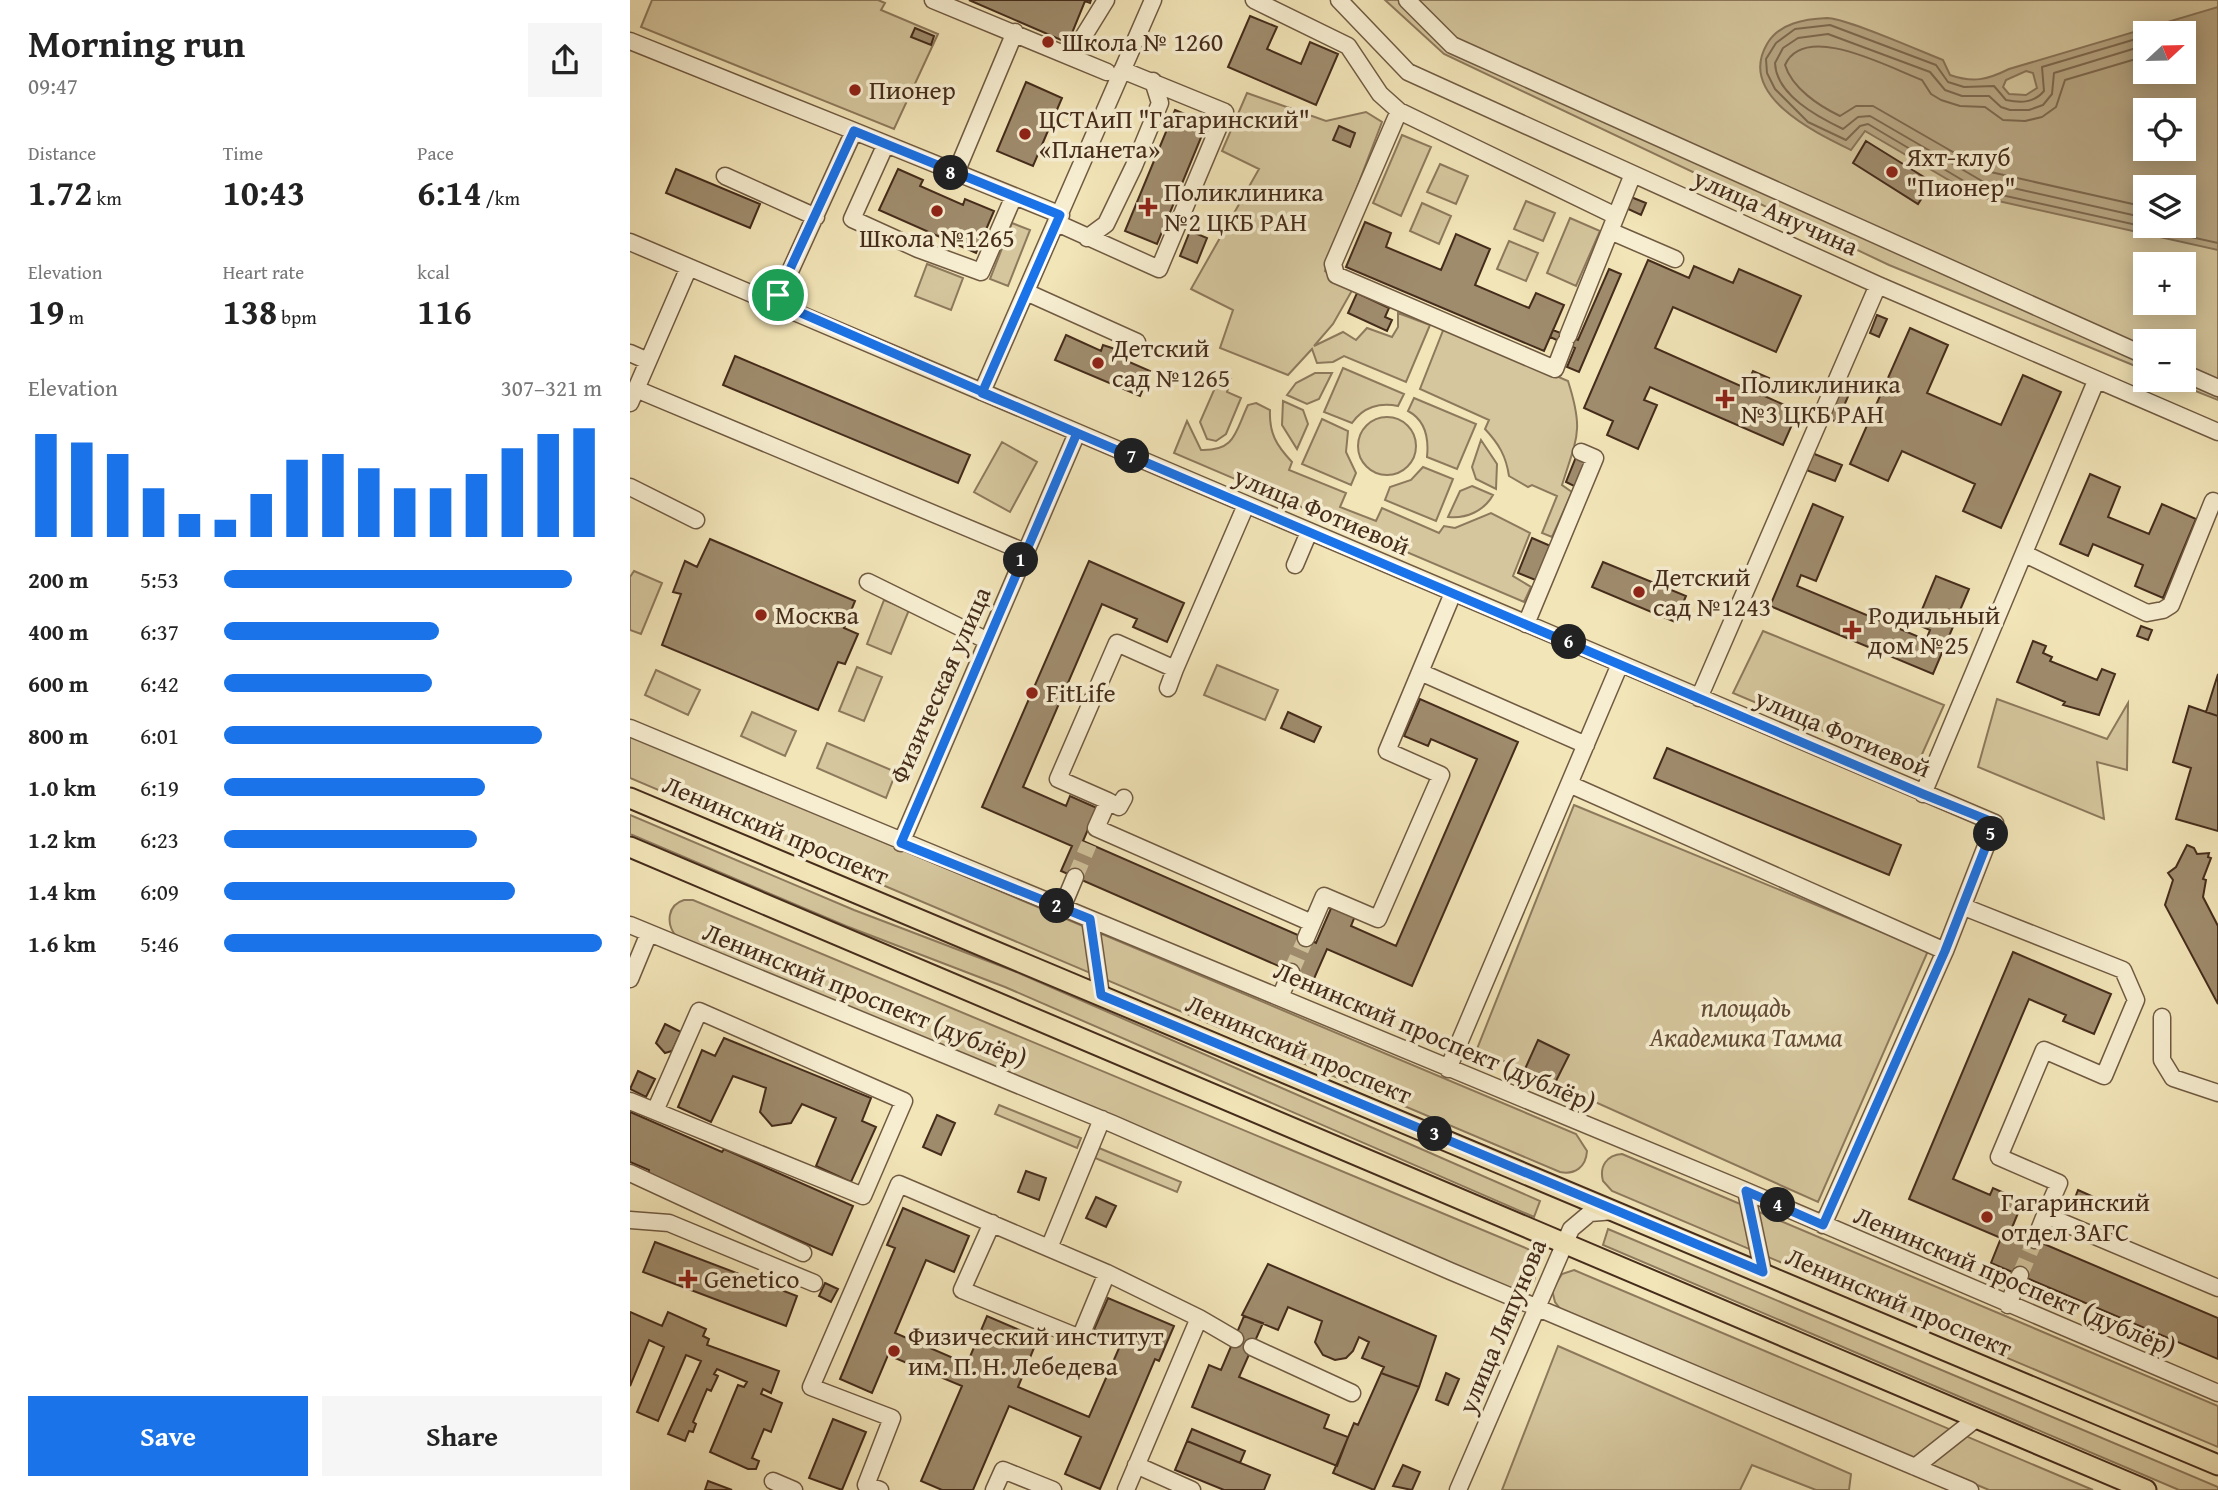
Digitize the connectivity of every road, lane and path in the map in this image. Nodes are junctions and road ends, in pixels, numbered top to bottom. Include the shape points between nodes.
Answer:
1 (933, 0) edge
2 (1106, 0) edge
3 (1153, 0) edge
4 (1254, 0) edge
5 (1339, 0) edge
6 (1406, 0) edge
7 (950, 3) edge
8 (1015, 32) junction
9 (630, 41) edge
10 (1072, 55) junction
11 (1114, 71) junction
12 (1153, 81) junction
13 (1399, 111) junction
14 (854, 131) junction
15 (885, 146) junction
16 (955, 174) junction
17 (1633, 174) junction
18 (724, 176) dead end
19 (1014, 196) junction
20 (816, 217) junction
21 (1059, 219) junction
22 (1613, 224) junction
23 (1087, 239) junction
24 (630, 242) edge
25 (1675, 260) dead end
26 (689, 267) junction
27 (1878, 285) junction
28 (1026, 292) junction
29 (776, 302) junction
30 (1136, 342) dead end
31 (2133, 350) edge
32 (630, 353) edge
33 (648, 361) junction
34 (2196, 378) edge
35 (2096, 381) junction
36 (2218, 388) edge
37 (982, 393) junction
38 (633, 396) edge
39 (2218, 432) edge
40 (1077, 433) junction
41 (1581, 452) dead end
42 (630, 487) edge
43 (2213, 501) dead end
44 (1246, 505) junction
45 (696, 520) dead end
46 (1309, 532) junction
47 (1025, 552) junction
48 (2025, 554) junction
49 (1295, 565) dead end
50 (869, 582) dead end
51 (1453, 593) junction
52 (1526, 624) junction
53 (986, 640) junction
54 (1620, 664) junction
55 (1175, 669) junction
56 (1419, 672) junction
57 (1168, 688) dead end
58 (1699, 698) junction
59 (630, 729) edge
60 (1586, 745) junction
61 (1569, 784) junction
62 (1923, 794) junction
63 (630, 797) edge
64 (1096, 828) junction
65 (901, 843) junction
66 (1089, 844) tunnel mouth
67 (630, 847) edge
68 (1075, 877) tunnel mouth
69 (1964, 907) junction
70 (1062, 908) junction
71 (1090, 919) junction
72 (1312, 923) junction
73 (630, 925) edge
74 (649, 933) junction
75 (1306, 938) tunnel mouth
76 (1945, 951) junction
77 (1291, 972) tunnel mouth
78 (630, 979) edge
79 (1101, 995) junction
80 (1280, 997) junction
81 (2162, 1017) dead end
82 (1448, 1069) junction
83 (2218, 1093) edge
84 (630, 1101) edge
85 (655, 1111) junction
86 (1102, 1119) junction
87 (630, 1173) edge
88 (1746, 1191) junction
89 (1615, 1211) junction
90 (2045, 1215) junction
91 (630, 1220) edge
92 (992, 1223) junction
93 (1823, 1225) junction
94 (2035, 1240) tunnel mouth
95 (1565, 1242) junction
96 (1049, 1248) junction
97 (803, 1253) dead end
98 (1763, 1272) junction
99 (1107, 1273) junction
100 (2020, 1275) tunnel mouth
101 (814, 1283) dead end
102 (2218, 1288) edge
103 (2008, 1305) junction
104 (1537, 1307) junction
105 (1199, 1318) junction
106 (1235, 1339) dead end
107 (1252, 1347) dead end
108 (1353, 1393) dead end
109 (2218, 1394) edge
110 (1977, 1418) junction
111 (2218, 1454) edge
112 (2195, 1456) junction
113 (1136, 1465) junction
114 (2218, 1465) edge
115 (1915, 1467) junction
116 (773, 1481) dead end
117 (794, 1490) edge
118 (880, 1490) edge
119 (995, 1490) edge
120 (1053, 1490) edge
121 (1126, 1490) edge
122 (1192, 1490) edge
123 (1458, 1490) edge
124 (1970, 1490) edge
125 (2146, 1490) edge

1 - 7 street
2 - 10 street
3 - 11 street
4 - 13 street via 1348,46 1380,94
5 - 17 street, улица Анучина via 1408,72
6 - 31 street via 1452,45
7 - 8 street
8 - 10 street
8 - 16 street
9 - 14 street
10 - 11 street
11 - 12 street
11 - 21 street
12 - 23 street via 1160,103 1134,166 1105,224
12 - 23 street via 1225,112 1207,159 1159,269
13 - 22 street
13 - 22 street via 1333,264 1336,275 1555,369
14 - 15 street
14 - 20 street
15 - 16 street
15 - 19 street via 852,219 918,249 981,272
16 - 19 street
17 - 22 street
17 - 27 street, улица Анучина
18 - 20 street
19 - 21 street
20 - 29 street
21 - 23 street
21 - 28 street
22 - 25 street
24 - 26 street, улица Фотиевой
26 - 29 street, улица Фотиевой
26 - 33 street
27 - 35 street, улица Анучина
27 - 58 street via 1796,489
28 - 30 street
28 - 37 street
29 - 37 street, улица Фотиевой
32 - 33 street
33 - 38 street
34 - 36 street
35 - 39 street, улица Анучина
35 - 48 street
37 - 40 street, улица Фотиевой
38 - 47 street
40 - 44 street, улица Фотиевой
40 - 47 street, Физическая улица
41 - 52 street via 1595,458
42 - 45 street
43 - 48 street via 2171,605 2155,613
44 - 46 street, улица Фотиевой
44 - 55 street
46 - 49 street
46 - 51 street, улица Фотиевой
47 - 53 street, Физическая улица
48 - 62 street
50 - 53 street
51 - 52 street, улица Фотиевой
51 - 56 street
52 - 54 street, улица Фотиевой
53 - 65 street, Физическая улица
54 - 58 street, улица Фотиевой
54 - 60 street
55 - 57 street
55 - 64 street via 1117,643 1058,779 1116,799
56 - 60 street
56 - 72 street via 1387,751 1441,775 1436,787 1378,919 1324,895
58 - 62 street, улица Фотиевой
59 - 65 street, Ленинский проспект (дублёр)
60 - 61 street
61 - 76 street
61 - 82 street
62 - 69 street, улица Фотиевой via 1995,823
63 - 79 main road, Ленинский проспект
64 - 66 street
64 - 72 street
65 - 70 street, Ленинский проспект (дублёр)
67 - 95 main road
68 - 70 street
69 - 76 street
69 - 90 street via 2123,970 2136,1000 2104,1076 2044,1050 1999,1157 2059,1183
70 - 71 street, Ленинский проспект (дублёр)
71 - 79 street
71 - 80 street, Ленинский проспект (дублёр)
72 - 75 street
73 - 74 street, Ленинский проспект (дублёр)
74 - 78 street
74 - 86 street, Ленинский проспект (дублёр)
76 - 93 street
77 - 80 street
79 - 89 main road, Ленинский проспект
80 - 82 street, Ленинский проспект (дублёр)
81 - 83 street via 2162,1060 2174,1078
82 - 88 street, Ленинский проспект (дублёр)
84 - 85 street
85 - 85 street via 863,1196 904,1101 698,1011
86 - 96 street
86 - 104 street, Ленинский проспект (дублёр)
87 - 97 street
88 - 93 street, Ленинский проспект (дублёр)
88 - 98 street
89 - 95 street, улица Ляпунова via 1602,1210 1578,1220
89 - 98 main road, Ленинский проспект
90 - 94 street
90 - 102 street
91 - 101 street via 668,1223
92 - 96 street
92 - 99 street via 962,1290 1080,1338
92 - 118 street via 899,1184 811,1387 892,1418 866,1485
93 - 103 street, Ленинский проспект (дублёр)
95 - 104 street, улица Ляпунова
95 - 110 main road
96 - 99 street
98 - 112 main road, Ленинский проспект
99 - 105 street
100 - 103 street
103 - 109 street, Ленинский проспект (дублёр)
104 - 115 street, Ленинский проспект (дублёр)
104 - 123 street, улица Ляпунова
105 - 106 street
105 - 113 street
107 - 108 street
110 - 115 street
110 - 125 main road
111 - 112 street
112 - 114 main road, Ленинский проспект
113 - 121 street
113 - 122 street
115 - 124 street, Ленинский проспект (дублёр)
116 - 117 street
119 - 120 street via 1003,1470

